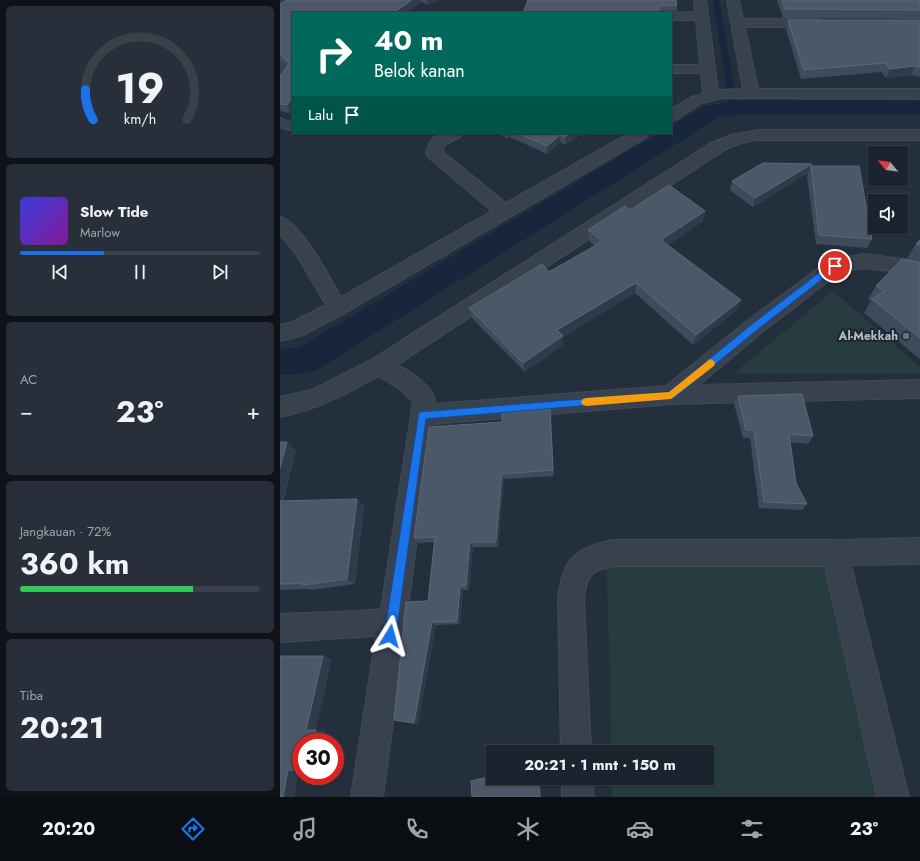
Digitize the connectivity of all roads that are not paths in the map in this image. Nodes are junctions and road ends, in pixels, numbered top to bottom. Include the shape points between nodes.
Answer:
1 (700, 0) edge
2 (733, 0) edge
3 (672, 16) edge
4 (702, 16) junction
5 (737, 23) junction
6 (834, 23) edge
7 (280, 66) edge
8 (672, 69) edge
9 (708, 69) junction
10 (280, 80) edge
11 (751, 92) junction
12 (920, 94) edge
13 (711, 95) junction
14 (672, 115) edge
15 (452, 134) edge
16 (639, 134) edge
17 (920, 135) edge
18 (505, 212) junction
19 (280, 223) edge
20 (920, 271) edge
21 (338, 308) junction
22 (280, 333) edge
23 (379, 366) junction
24 (920, 390) edge
25 (671, 395) junction
26 (280, 407) edge
27 (422, 415) junction
28 (920, 551) edge
29 (835, 553) junction
30 (392, 621) junction
31 (280, 628) edge
32 (576, 745) edge
33 (577, 785) edge
34 (367, 797) edge
35 (578, 797) edge
36 (893, 797) edge

1 - 4 street
2 - 5 street
3 - 4 street
4 - 9 street
5 - 6 street
5 - 11 street
7 - 10 lane via 286,71
8 - 9 street
9 - 13 street
11 - 12 street
11 - 13 street
13 - 14 street via 697,100
15 - 18 street via 437,142 434,153
16 - 18 street
17 - 23 street via 758,135 730,141
18 - 21 street
19 - 21 street via 303,249
20 - 25 street via 910,266 864,261 835,266 754,327
21 - 22 street via 294,330
23 - 26 street via 332,392 300,404
23 - 27 street via 409,382 418,390 424,401
24 - 25 street
25 - 27 street
27 - 30 street
28 - 29 street
29 - 32 street via 612,553 592,558 582,564 574,577 571,598
29 - 36 street
30 - 31 street
30 - 34 street
33 - 35 street

